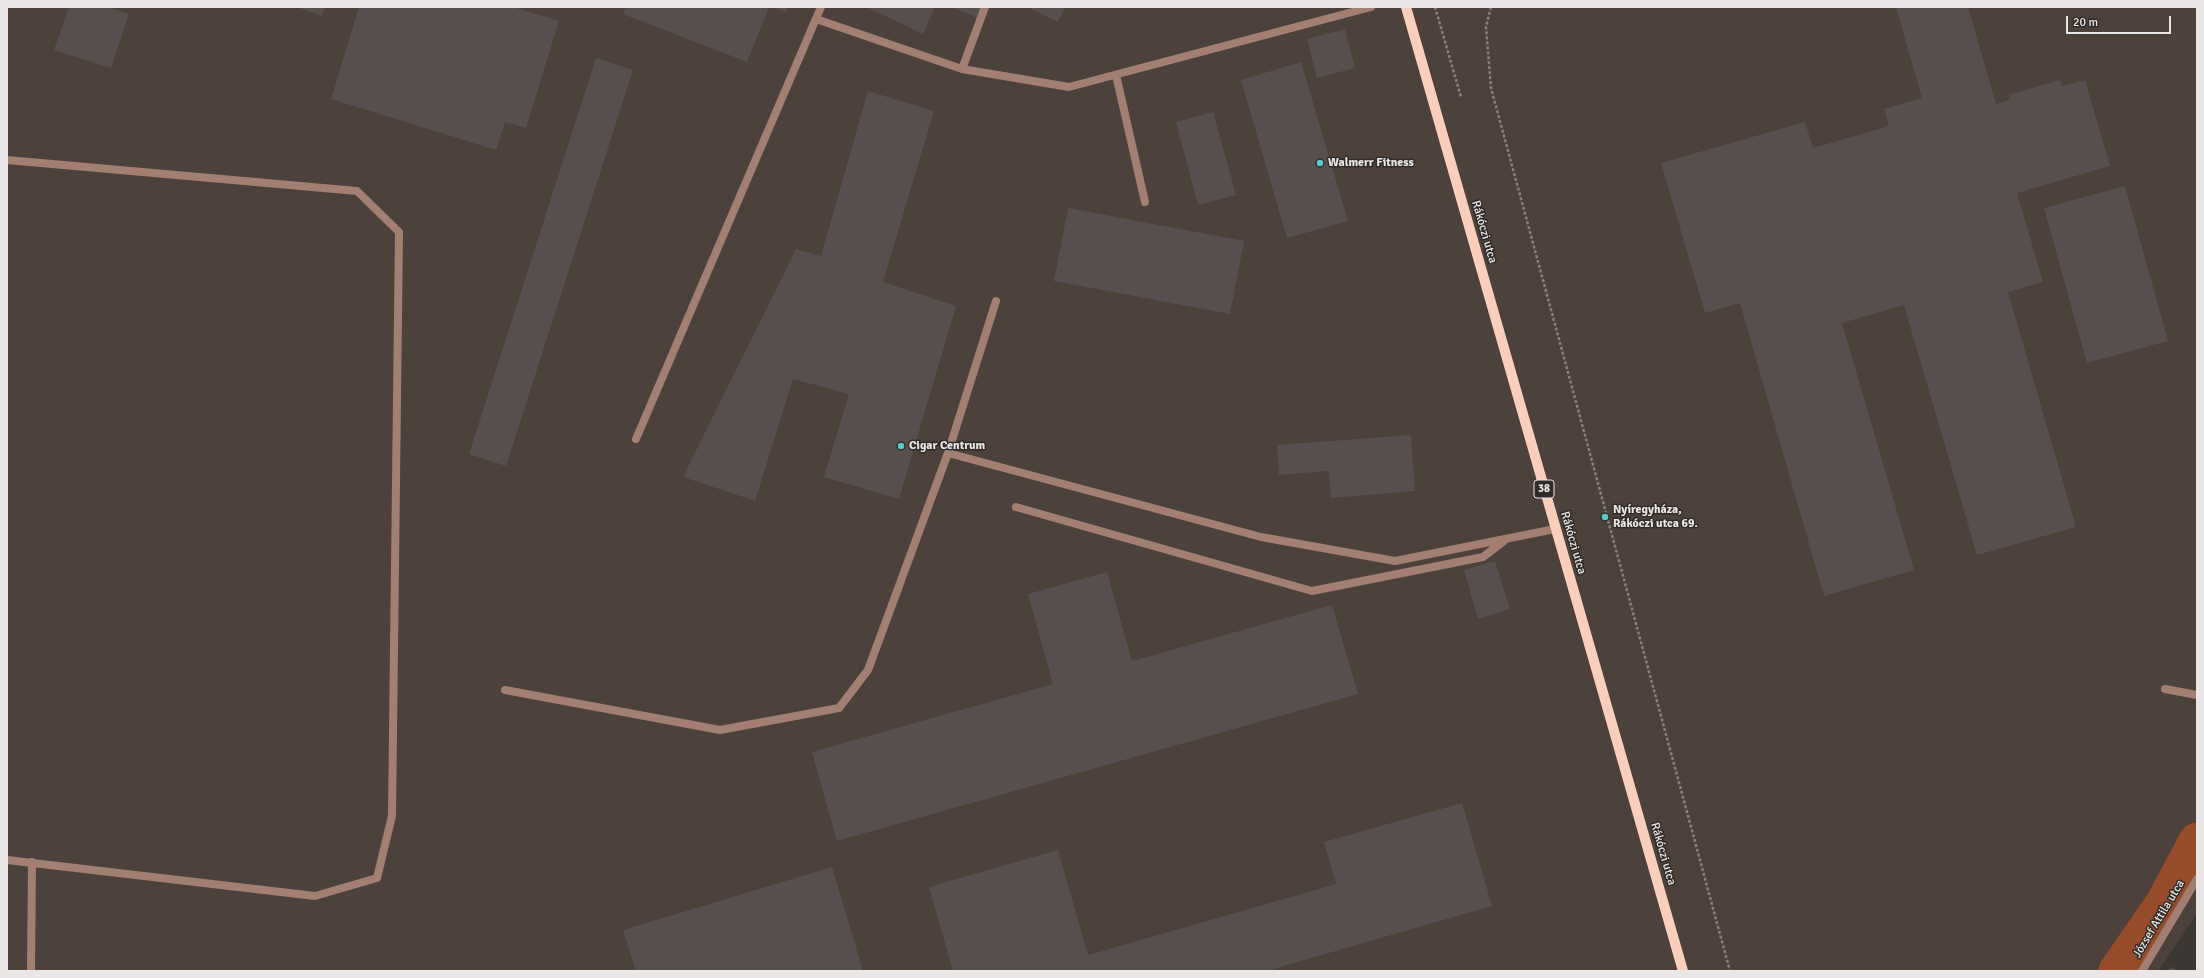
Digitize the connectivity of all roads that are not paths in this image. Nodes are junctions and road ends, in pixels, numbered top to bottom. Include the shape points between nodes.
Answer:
1 (821, 7) edge
2 (985, 7) edge
3 (1371, 7) edge
4 (1406, 7) edge
5 (816, 19) junction
6 (962, 69) junction
7 (1116, 75) junction
8 (7, 160) edge
9 (1145, 202) dead end
10 (996, 300) dead end
11 (636, 439) dead end
12 (948, 453) junction
13 (1016, 507) dead end
14 (1555, 529) junction
15 (1506, 540) junction
16 (2165, 689) dead end
17 (505, 690) dead end
18 (2197, 695) edge
19 (7, 860) edge
20 (32, 862) junction
21 (2197, 879) edge
22 (31, 971) edge
23 (1683, 971) edge
24 (2142, 971) edge

1 - 5 street
2 - 6 street
3 - 7 street
4 - 14 main road, Rákóczi utca / 38
5 - 6 street
5 - 11 street
6 - 7 street via 1069,87
7 - 9 street
8 - 20 street via 357,191 399,232 392,816 377,878 315,896
10 - 12 street
12 - 15 street via 1261,537 1395,560
12 - 17 street via 868,670 839,708 720,730
13 - 15 street via 1312,591 1484,557
14 - 15 street
14 - 23 main road, Rákóczi utca / 38
16 - 18 street
19 - 20 street
20 - 22 street
21 - 24 street, József Attila utca

